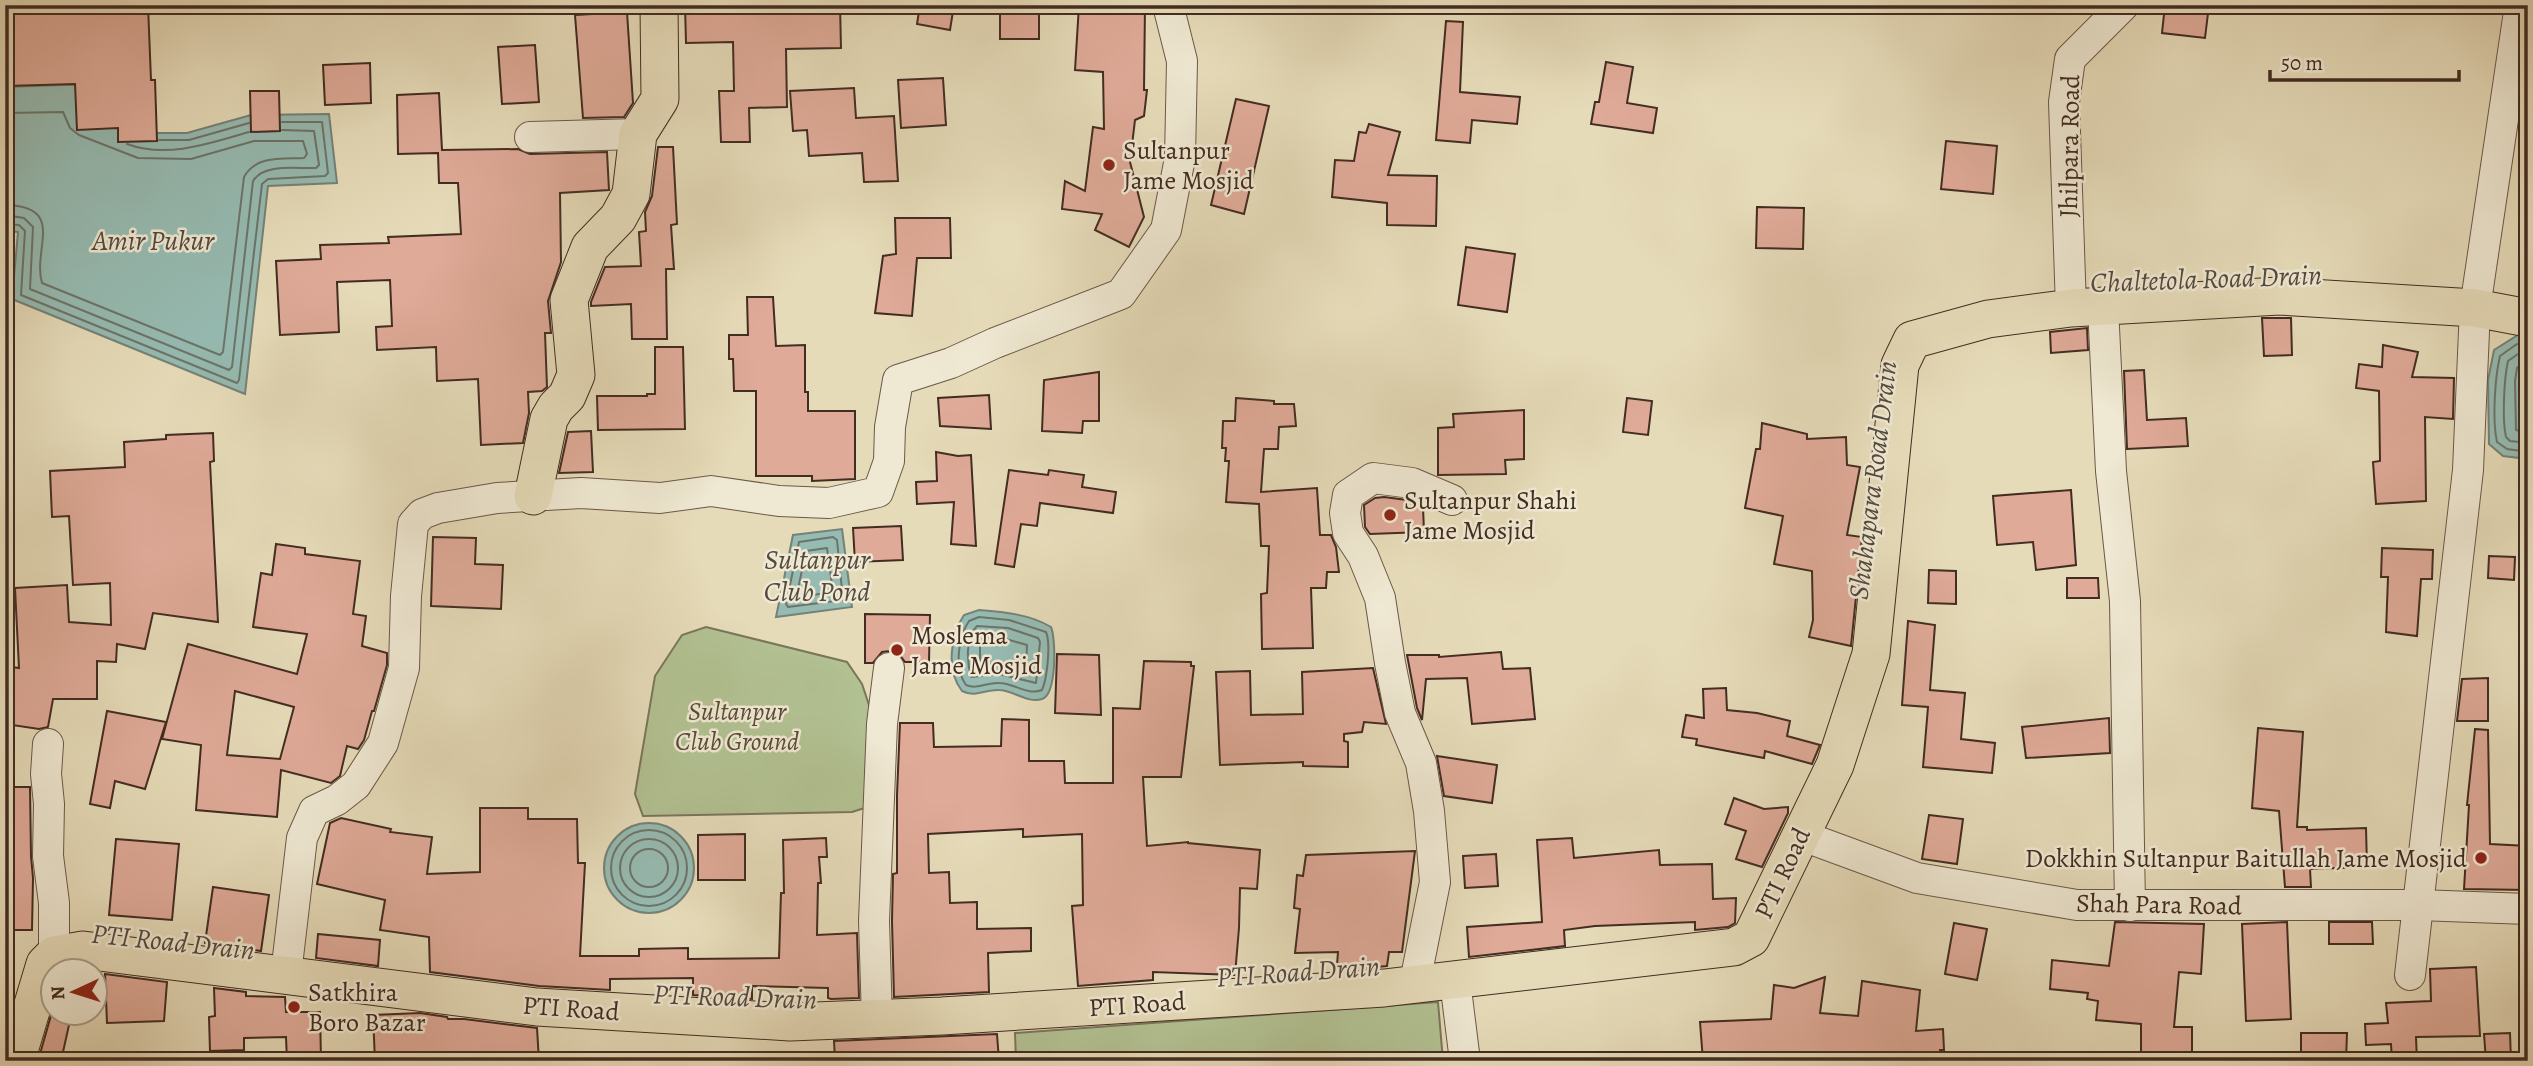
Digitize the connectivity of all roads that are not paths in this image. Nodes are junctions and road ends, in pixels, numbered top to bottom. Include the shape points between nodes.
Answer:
1 (659, 5) edge
2 (1168, 5) edge
3 (2124, 5) edge
4 (2520, 5) edge
5 (638, 134) junction
6 (530, 137) dead end
7 (2087, 307) junction
8 (2475, 308) junction
9 (2528, 318) edge
10 (533, 496) junction
11 (1452, 500) dead end
12 (889, 668) dead end
13 (48, 744) dead end
14 (1800, 835) junction
15 (2418, 905) junction
16 (2130, 906) junction
17 (2528, 909) edge
18 (54, 955) junction
19 (286, 974) junction
20 (2410, 975) dead end
21 (1455, 981) junction
22 (1417, 984) junction
23 (877, 1019) junction
24 (16, 1061) edge
25 (1465, 1061) edge

1 - 5 main road via 660,99
2 - 10 street via 1182,61 1180,158 1166,230 1121,294 898,380 889,461 878,492 829,503 779,502 711,491 660,498 581,493
3 - 7 street, Jhilpara Road via 2070,59 2064,102
4 - 8 street
5 - 6 street
5 - 10 main road via 631,194 618,218 590,247 569,300 576,375 549,419
7 - 8 main road, PTI Road via 2279,296
7 - 14 main road, PTI Road via 1988,318 1912,340 1900,365 1871,654 1835,765
7 - 16 street, Jhilpara Road via 2125,601
8 - 9 main road, PTI Road
8 - 15 street via 2468,470
10 - 19 street via 438,508 422,514 413,524 404,668 383,743 356,785 314,810 302,838
11 - 22 street via 1412,483 1373,478 1348,495 1345,513 1348,533 1380,598 1400,713 1421,763 1429,811 1435,882
12 - 23 street via 882,724 874,921
13 - 18 street
14 - 16 street, Shah Para Road via 1917,878 2077,905
14 - 21 main road, PTI Road via 1751,938 1734,947
15 - 16 street, Shah Para Road
15 - 17 street, Shah Para Road
15 - 20 street
18 - 19 main road, PTI Road via 97,951
18 - 24 main road via 45,964
19 - 23 main road, PTI Road via 537,1007 790,1022
21 - 22 main road, PTI Road
21 - 25 street
22 - 23 main road, PTI Road

